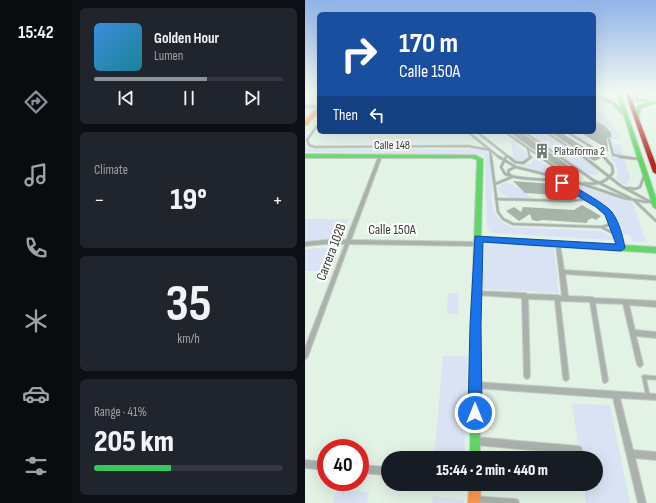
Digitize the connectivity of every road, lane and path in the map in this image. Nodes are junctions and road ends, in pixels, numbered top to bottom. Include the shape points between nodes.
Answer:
1 (312, 115) edge
2 (624, 115) edge
3 (627, 115) edge
4 (637, 118) edge
5 (629, 122) junction
6 (305, 124) edge
7 (317, 126) edge
8 (470, 134) edge
9 (479, 134) edge
10 (508, 134) edge
11 (527, 134) edge
12 (549, 134) edge
13 (570, 134) edge
14 (609, 139) dead end
15 (528, 149) junction
16 (490, 150) junction
17 (305, 156) edge
18 (380, 156) junction
19 (507, 157) junction
20 (641, 159) junction
21 (503, 161) junction
22 (516, 167) junction
23 (655, 168) edge
24 (645, 172) junction
25 (512, 177) junction
26 (610, 177) junction
27 (579, 183) junction
28 (600, 183) junction
29 (495, 184) junction
30 (621, 186) junction
31 (495, 199) junction
32 (589, 199) junction
33 (634, 200) junction
34 (655, 203) edge
35 (612, 221) junction
36 (656, 221) edge
37 (602, 227) junction
38 (619, 236) junction
39 (478, 241) junction
40 (348, 242) junction
41 (305, 244) edge
42 (558, 244) junction
43 (621, 248) junction
44 (656, 250) edge
45 (562, 272) junction
46 (656, 278) edge
47 (476, 293) junction
48 (525, 295) junction
49 (557, 297) junction
50 (565, 297) junction
51 (592, 299) junction
52 (625, 302) junction
53 (656, 304) edge
54 (633, 333) junction
55 (656, 335) edge
56 (305, 356) edge
57 (640, 364) dead end
58 (527, 376) dead end
59 (566, 378) dead end
60 (656, 378) edge
61 (605, 380) dead end
62 (475, 385) junction
63 (616, 394) junction
64 (652, 397) edge
65 (475, 441) junction
66 (579, 450) dead end
67 (475, 451) edge
68 (631, 454) junction
69 (656, 456) edge
70 (305, 464) edge
71 (317, 465) edge
72 (369, 470) edge
73 (381, 470) edge
74 (475, 491) edge
75 (474, 502) edge
76 (515, 503) edge
77 (642, 503) edge

1 - 6 street
2 - 5 street
3 - 5 street
4 - 23 street
5 - 20 street
7 - 16 lane via 307,140 309,145 315,147 467,146
8 - 16 lane
9 - 19 lane
10 - 15 lane
11 - 28 lane
12 - 26 lane
13 - 26 lane via 610,162 613,169
14 - 20 lane via 613,155
15 - 19 lane via 531,157 526,162 515,162
15 - 27 lane
16 - 21 lane
16 - 29 lane
17 - 18 street, Calle 148
18 - 39 street, Calle 148 via 479,157 481,161
18 - 40 street, Carrera 102B
19 - 21 lane
20 - 24 street
21 - 22 lane
21 - 25 lane via 503,172
22 - 25 lane via 509,170 508,173
22 - 27 lane
24 - 30 lane via 639,188
24 - 34 street
25 - 29 lane
25 - 32 lane via 555,181
26 - 28 lane
26 - 30 lane
27 - 28 lane
27 - 33 lane
28 - 33 lane
29 - 31 lane
30 - 34 lane
31 - 32 lane via 568,202
31 - 37 lane via 497,212 513,224
32 - 35 lane via 609,214
33 - 34 lane
33 - 36 lane
35 - 37 lane via 609,226
35 - 38 lane
37 - 38 lane
38 - 43 lane
39 - 40 street, Calle 150A
39 - 42 street, Calle 150A
39 - 47 street
40 - 41 street, Calle 150A
40 - 56 street, Carrera 102B
42 - 43 street, Calle 150A
42 - 45 street
43 - 44 street, Calle 150A
45 - 46 street
45 - 50 street
47 - 48 street
47 - 62 street
48 - 49 street
48 - 58 street
49 - 50 street
49 - 59 street
50 - 51 street
51 - 52 street
51 - 61 street
52 - 53 street
52 - 54 street
54 - 55 street
54 - 57 street
60 - 64 lane via 644,377
62 - 63 street
62 - 65 street
63 - 64 street
63 - 68 street
65 - 66 street
65 - 67 street
68 - 69 street
68 - 77 street
70 - 71 street
72 - 73 street
74 - 75 street
75 - 76 street

